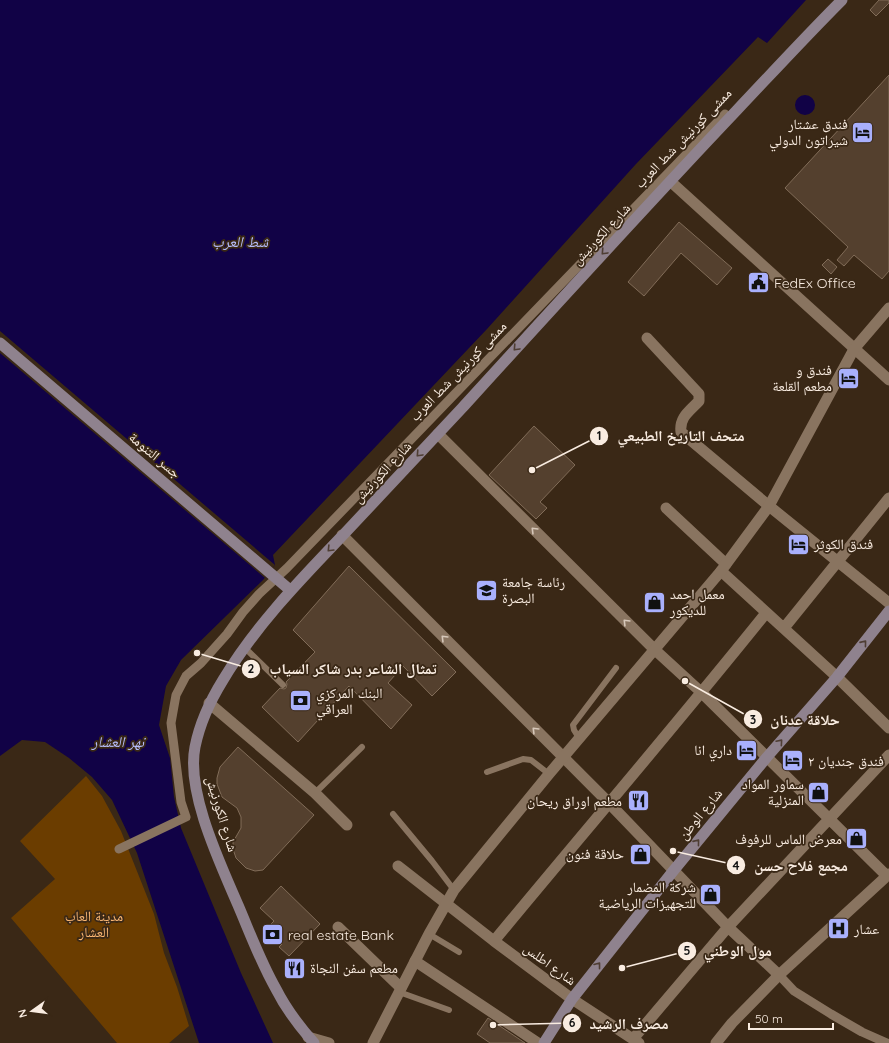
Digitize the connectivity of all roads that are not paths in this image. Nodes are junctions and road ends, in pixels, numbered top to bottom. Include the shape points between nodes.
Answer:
1 (836, 0) edge
2 (842, 0) edge
3 (670, 181) junction
4 (889, 308) edge
5 (648, 338) dead end
6 (0, 343) edge
7 (854, 349) junction
8 (889, 380) edge
9 (438, 434) junction
10 (889, 498) edge
11 (769, 506) junction
12 (666, 508) dead end
13 (342, 535) junction
14 (837, 561) junction
15 (723, 568) junction
16 (290, 590) junction
17 (889, 603) edge
18 (889, 611) edge
19 (766, 613) junction
20 (784, 628) junction
21 (244, 647) junction
22 (654, 649) junction
23 (616, 668) dead end
24 (837, 677) junction
25 (283, 685) dead end
26 (702, 693) junction
27 (209, 703) junction
28 (889, 728) edge
29 (579, 738) junction
30 (362, 747) dead end
31 (889, 755) edge
32 (767, 756) junction
33 (563, 758) junction
34 (487, 772) dead end
35 (549, 774) junction
36 (315, 793) junction
37 (608, 802) junction
38 (392, 814) dead end
39 (829, 818) junction
40 (347, 825) dead end
41 (119, 849) dead end
42 (398, 866) dead end
43 (674, 870) junction
44 (888, 876) edge
45 (454, 890) junction
46 (446, 904) junction
47 (338, 927) dead end
48 (728, 927) junction
49 (429, 934) junction
50 (494, 941) junction
51 (459, 952) dead end
52 (415, 961) junction
53 (779, 975) junction
54 (400, 990) junction
55 (572, 999) junction
56 (450, 1010) dead end
57 (311, 1040) edge
58 (636, 1041) edge
59 (329, 1043) edge
60 (372, 1043) edge
61 (538, 1043) edge
62 (544, 1043) edge
63 (716, 1043) edge
64 (886, 1043) edge

1 - 41 street, ممشى كورنيش شط العرب via 259,594 227,634 186,676 176,695 170,723 181,802 186,817
2 - 3 main road, شارع الكورنيش
3 - 7 street
3 -> 9 main road, شارع الكورنيش
4 - 7 street
5 - 11 street via 699,394 699,400 681,420 681,432
6 - 16 main road, جسر التنومة
7 - 8 street
7 - 11 street
9 -> 13 main road, شارع الكورنيش
22 -> 9 street
10 - 14 street
11 - 14 street
11 - 15 street
12 - 15 street
13 -> 16 main road, شارع الكورنيش
33 -> 13 street
14 - 17 street
14 - 20 street
15 - 19 street
15 - 22 street
16 - 21 main road, شارع الكورنيش
24 -> 18 main road, شارع الوطن
19 - 20 street
19 - 26 street
20 - 24 street
21 - 25 lane
21 - 27 main road, شارع الكورنيش
22 - 26 street
22 - 29 street
23 - 29 lane via 573,725
24 - 28 street
32 -> 24 main road, شارع الوطن
26 - 32 street
26 - 37 street
27 - 36 street
27 - 57 main road, شارع الكورنيش via 194,750 193,768 205,823 274,988 290,1014
29 - 33 street
30 - 36 lane
31 - 39 street
32 - 39 street
43 -> 32 main road, شارع الوطن
33 - 35 street
33 - 37 street
34 - 35 lane via 522,759 531,760
35 - 45 street
36 - 40 street
37 - 43 street
37 - 50 street
38 - 45 lane
39 - 44 street
39 - 48 street
42 - 46 street, شارع اطلس
43 - 48 street
55 -> 43 main road, شارع الوطن
44 - 53 street
45 - 46 street
46 - 49 street
46 - 50 street, شارع اطلس
47 - 54 street
48 - 53 street
48 - 58 street
49 - 51 lane
49 - 52 street
50 - 55 street, شارع اطلس
52 - 54 street
52 - 61 street
53 - 63 street
53 - 64 street via 794,991 830,1014
54 - 56 lane
54 - 60 street
55 - 58 street, شارع اطلس
55 - 62 main road, شارع الوطن
57 - 59 street

